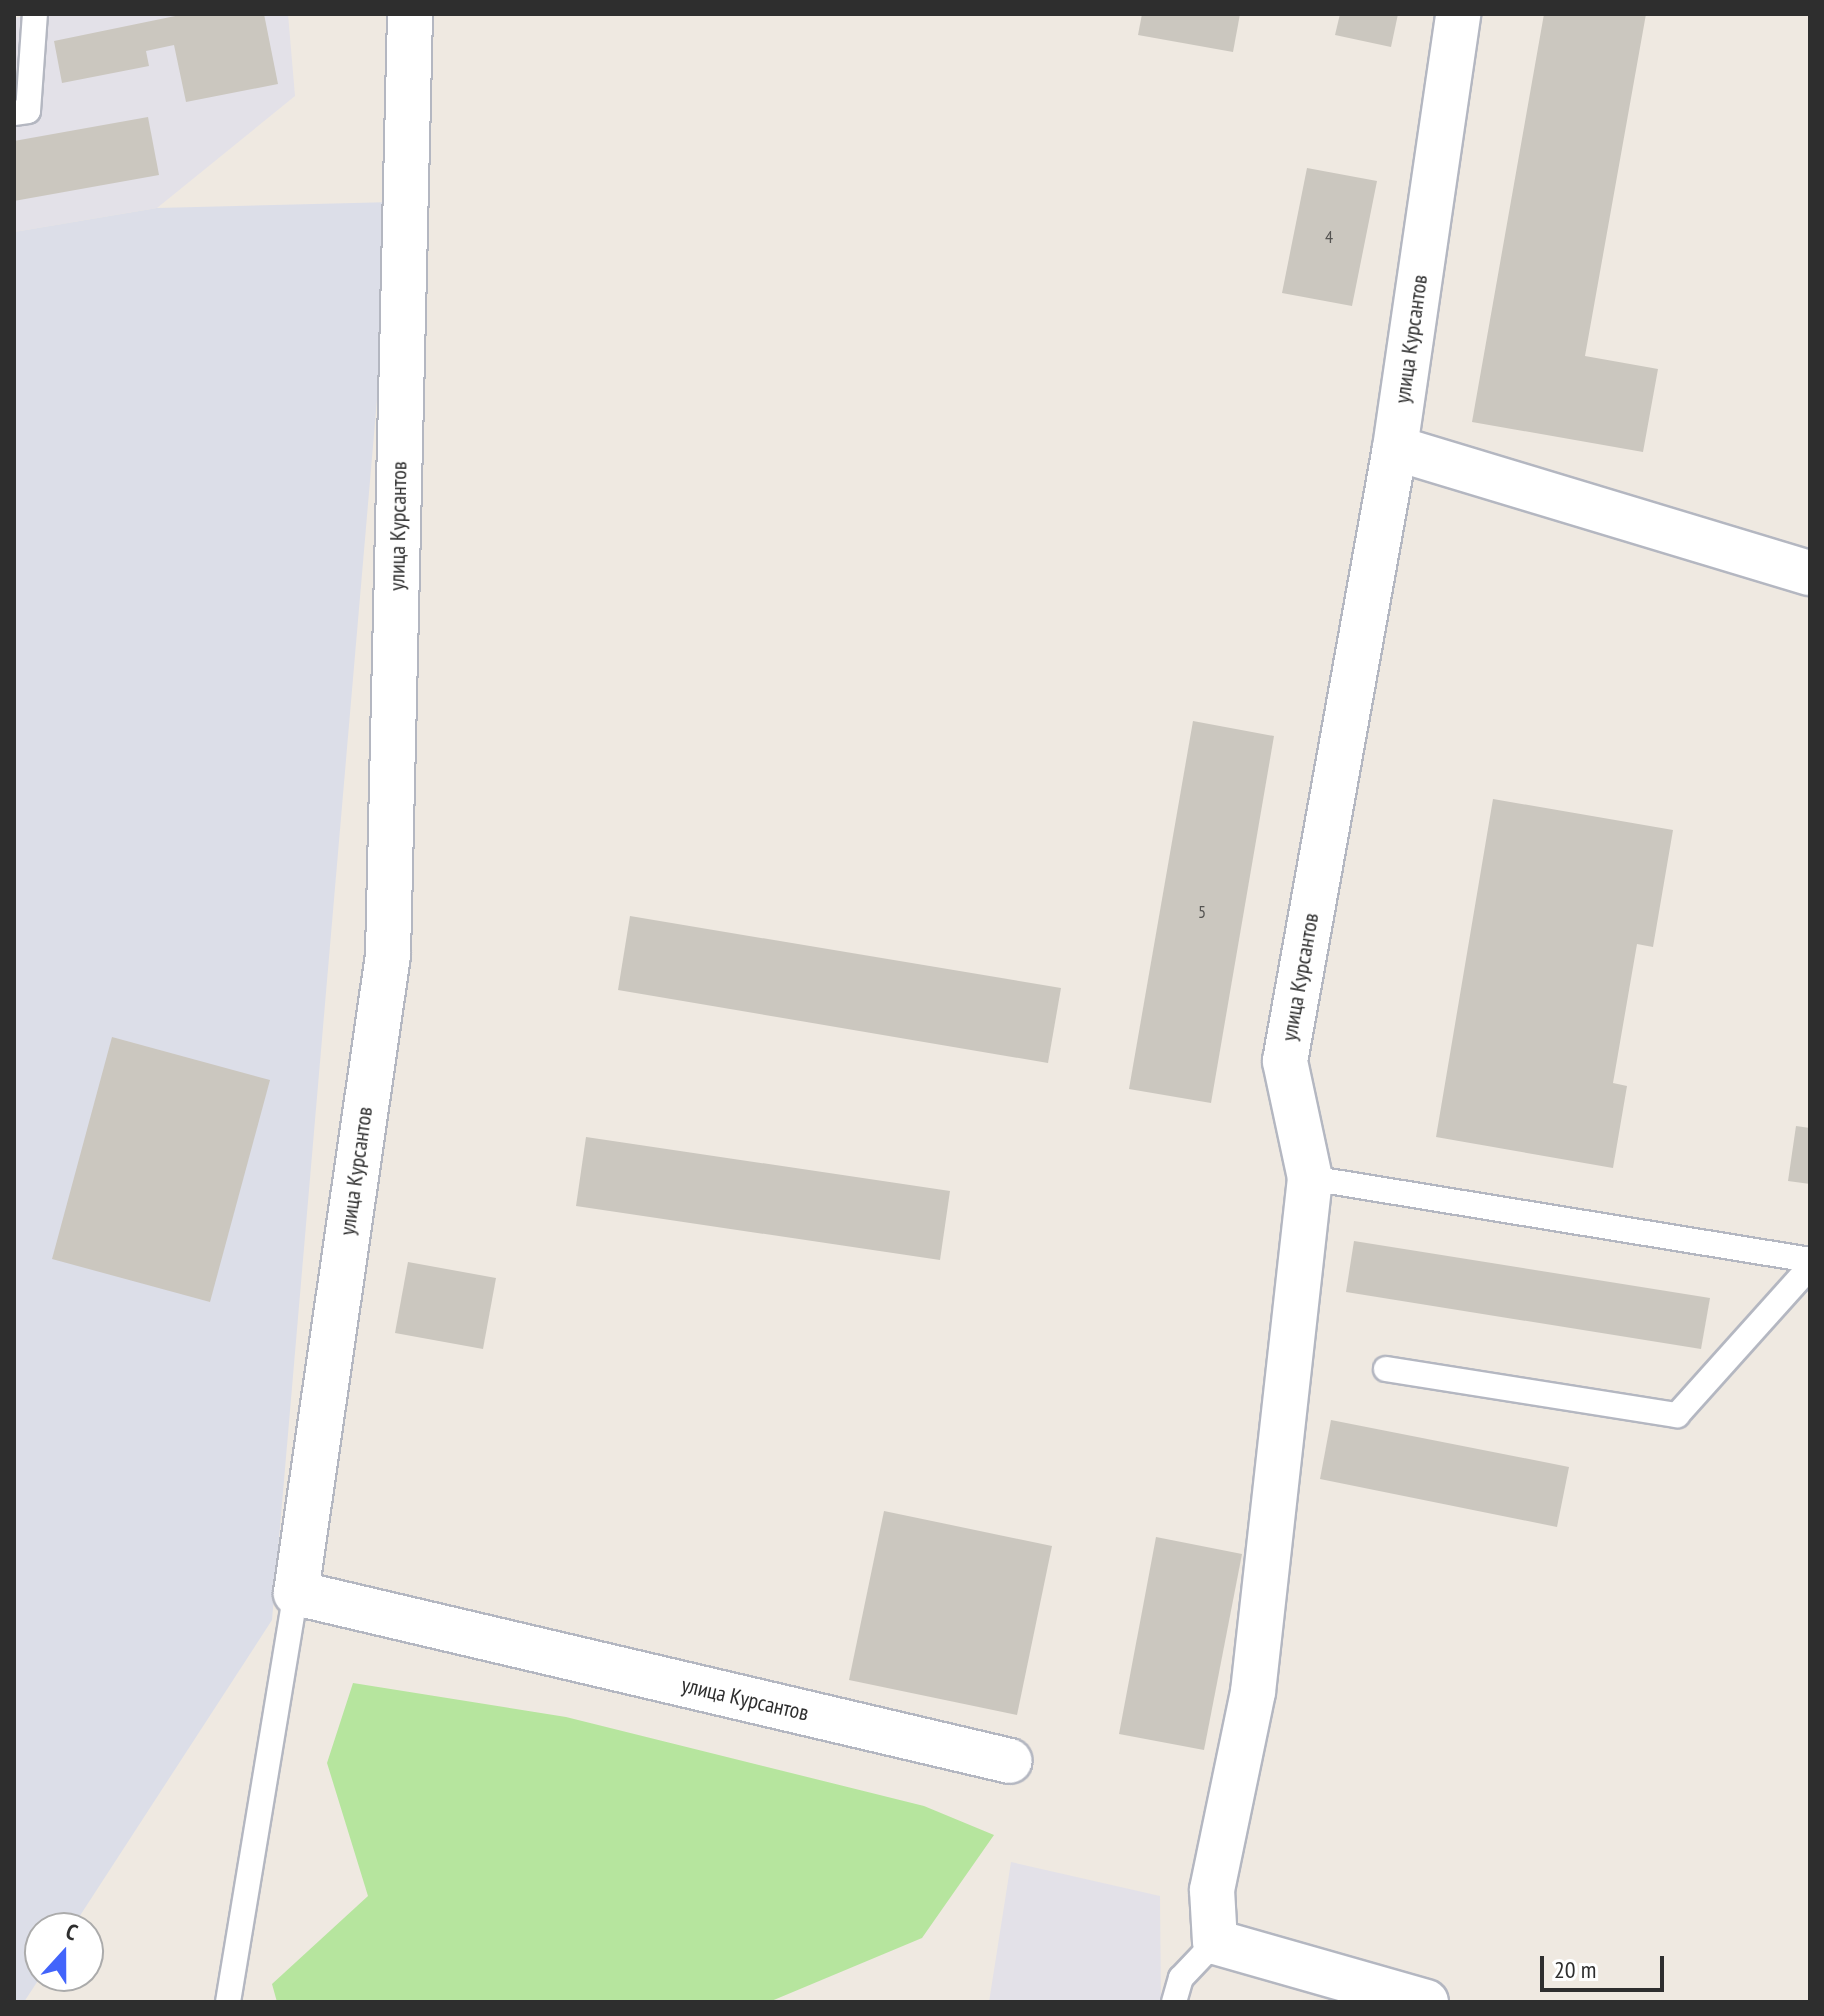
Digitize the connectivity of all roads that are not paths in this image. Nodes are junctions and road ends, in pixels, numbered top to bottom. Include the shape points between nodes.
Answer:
1 (35, 14) edge
2 (410, 14) edge
3 (1458, 14) edge
4 (14, 113) edge
5 (1395, 448) junction
6 (1810, 573) edge
7 (1310, 1178) junction
8 (1810, 1260) edge
9 (1810, 1267) edge
10 (1386, 1369) dead end
11 (296, 1593) junction
12 (1010, 1761) dead end
13 (1215, 1942) junction
14 (228, 2002) edge
15 (1174, 2002) edge
16 (1426, 2002) edge

1 - 4 lane via 28,111
2 - 11 street, улица Курсантов via 388,955
3 - 5 street, улица Курсантов
5 - 6 street
5 - 7 street, улица Курсантов via 1285,1061
7 - 8 lane
7 - 13 street, улица Курсантов via 1253,1692 1212,1890
9 - 10 lane via 1677,1415
11 - 12 street, улица Курсантов
11 - 14 lane
13 - 15 lane via 1181,1978
13 - 16 street

